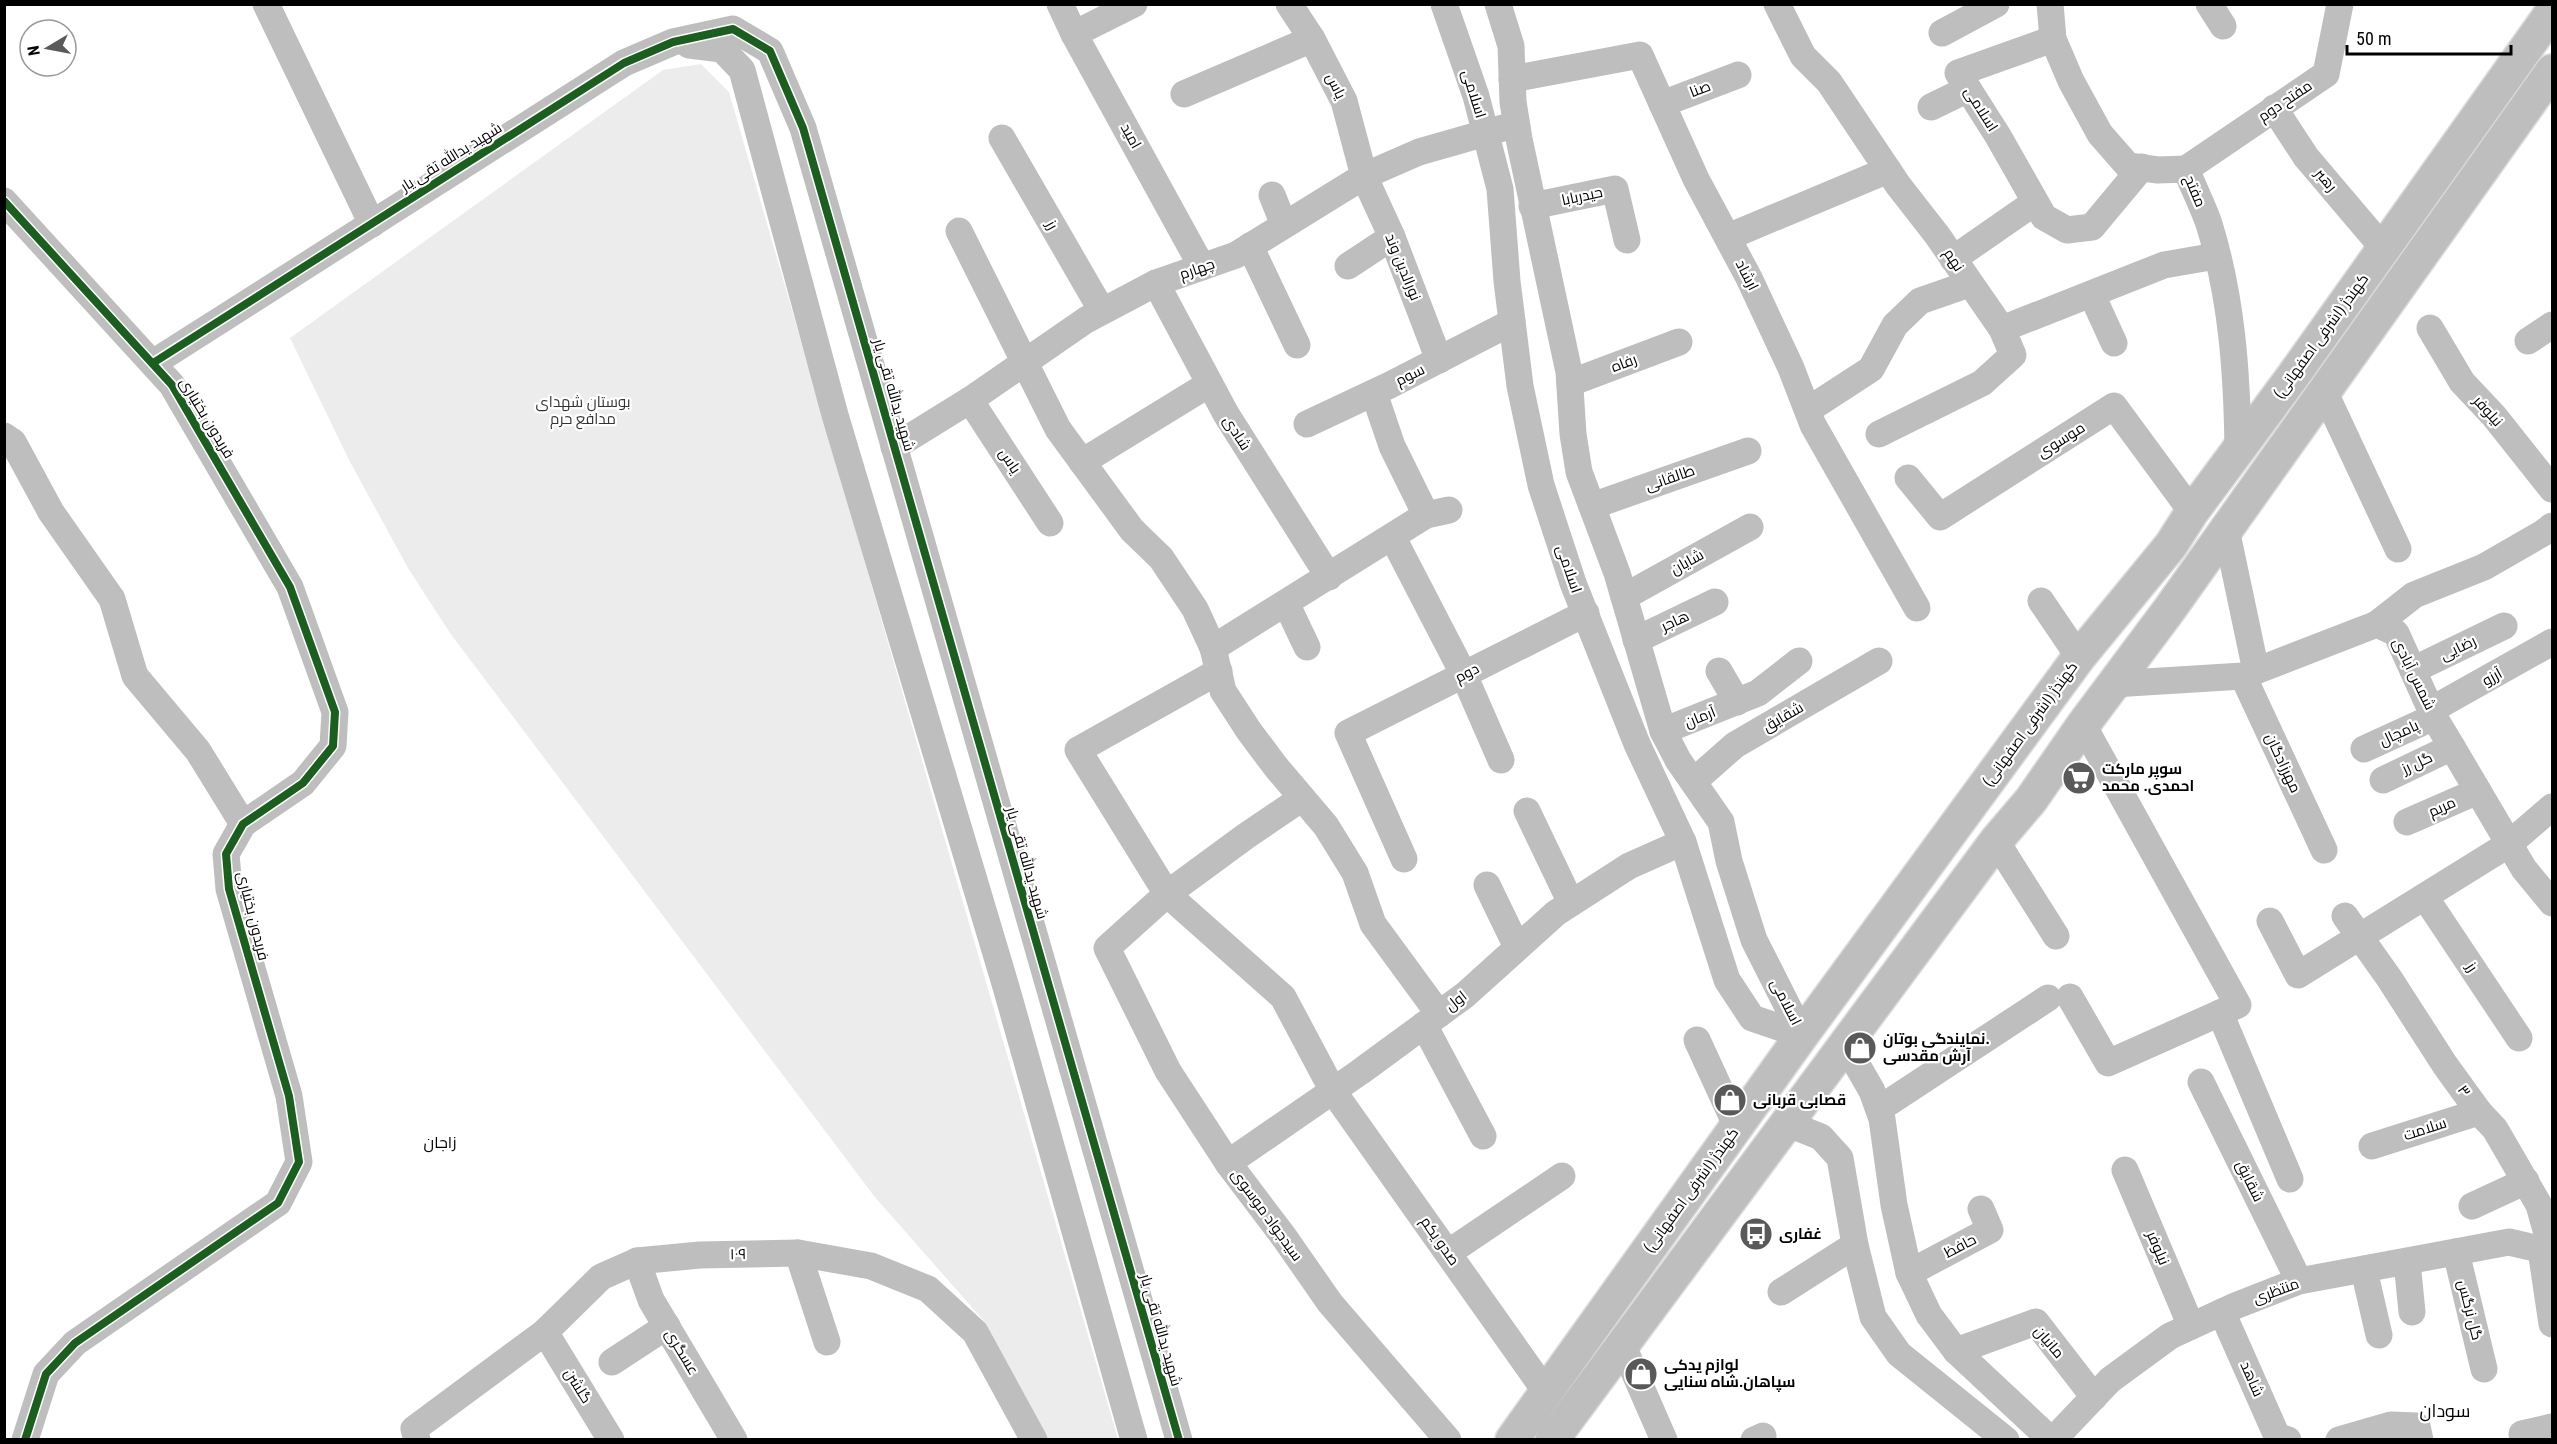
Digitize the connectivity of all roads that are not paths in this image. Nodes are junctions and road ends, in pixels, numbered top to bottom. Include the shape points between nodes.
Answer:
1 (266, 4) edge
2 (1060, 4) edge
3 (1134, 4) edge
4 (1289, 4) edge
5 (1444, 4) edge
6 (1498, 4) edge
7 (1777, 4) edge
8 (1996, 4) edge
9 (2049, 4) edge
10 (2340, 4) edge
11 (2553, 12) edge
12 (1942, 33) dead end
13 (1074, 34) junction
14 (1312, 39) junction
15 (2053, 39) junction
16 (673, 42) junction
17 (2553, 71) edge
18 (1738, 75) dead end
19 (1512, 78) junction
20 (1968, 89) junction
21 (1184, 94) dead end
22 (1662, 104) junction
23 (1931, 107) dead end
24 (2274, 108) junction
25 (1516, 123) junction
26 (1486, 135) junction
27 (1002, 138) dead end
28 (2142, 167) junction
29 (1888, 170) junction
30 (2186, 170) junction
31 (1364, 176) junction
32 (1272, 195) dead end
33 (4, 201) edge
34 (2035, 202) junction
35 (1532, 206) junction
36 (372, 224) junction
37 (1284, 225) junction
38 (958, 231) dead end
39 (1392, 237) junction
40 (1728, 237) junction
41 (1627, 240) dead end
42 (1250, 246) junction
43 (2384, 249) junction
44 (2216, 256) junction
45 (1953, 259) junction
46 (1348, 266) dead end
47 (1202, 267) junction
48 (1155, 283) junction
49 (1969, 284) junction
50 (2092, 295) junction
51 (1102, 311) junction
52 (1512, 322) junction
53 (2553, 325) edge
54 (2430, 328) dead end
55 (2002, 329) junction
56 (2528, 341) dead end
57 (1679, 342) dead end
58 (2114, 343) dead end
59 (1297, 345) dead end
60 (1439, 360) junction
61 (1024, 361) junction
62 (153, 363) junction
63 (1209, 384) junction
64 (1570, 384) junction
65 (2324, 391) junction
66 (1374, 393) junction
67 (970, 400) junction
68 (1808, 410) junction
69 (1306, 424) dead end
70 (1879, 434) dead end
71 (4, 436) edge
72 (894, 447) junction
73 (2238, 450) junction
74 (1748, 451) dead end
75 (1082, 462) junction
76 (1908, 478) dead end
77 (2553, 489) edge
78 (1592, 506) junction
79 (2192, 512) junction
80 (1050, 523) dead end
81 (2553, 526) edge
82 (1750, 527) dead end
83 (2226, 529) junction
84 (1393, 538) junction
85 (2171, 545) junction
86 (2398, 549) dead end
87 (1329, 577) junction
88 (1624, 597) junction
89 (2041, 601) dead end
90 (1715, 602) dead end
91 (1286, 603) junction
92 (1917, 608) dead end
93 (1586, 613) junction
94 (2377, 624) junction
95 (2504, 626) dead end
96 (1636, 640) junction
97 (2553, 642) edge
98 (1307, 647) dead end
99 (2079, 657) junction
100 (1216, 660) junction
101 (1799, 661) dead end
102 (1880, 661) dead end
103 (2413, 670) junction
104 (1719, 671) dead end
105 (2249, 673) junction
106 (1464, 675) junction
107 (2111, 688) junction
108 (1737, 702) junction
109 (2041, 709) junction
110 (2433, 714) junction
111 (2083, 725) junction
112 (1663, 731) junction
113 (2452, 747) junction
114 (2364, 750) dead end
115 (1501, 760) dead end
116 (2383, 780) dead end
117 (1694, 781) junction
118 (2478, 791) junction
119 (1302, 798) junction
120 (2031, 800) junction
121 (2553, 807) edge
122 (1527, 811) dead end
123 (2407, 822) dead end
124 (243, 824) junction
125 (1996, 841) junction
126 (1683, 842) junction
127 (2509, 844) junction
128 (2324, 850) dead end
129 (1404, 858) dead end
130 (1486, 885) dead end
131 (1167, 894) junction
132 (2425, 897) junction
133 (1571, 903) junction
134 (2553, 903) edge
135 (2344, 916) dead end
136 (2270, 921) dead end
137 (2056, 936) dead end
138 (2360, 938) junction
139 (1517, 947) junction
140 (2220, 1013) junction
141 (1431, 1020) junction
142 (1802, 1035) junction
143 (2519, 1038) dead end
144 (1697, 1040) dead end
145 (1845, 1044) junction
146 (2201, 1082) dead end
147 (1333, 1091) junction
148 (1879, 1109) junction
149 (2479, 1112) junction
150 (1786, 1123) junction
151 (1737, 1127) junction
152 (1483, 1136) dead end
153 (2372, 1146) dead end
154 (1228, 1163) junction
155 (2125, 1170) dead end
156 (1562, 1176) dead end
157 (2290, 1179) dead end
158 (2526, 1181) junction
159 (2472, 1206) dead end
160 (1981, 1209) dead end
161 (1855, 1245) junction
162 (2549, 1251) edge
163 (2456, 1252) junction
164 (798, 1253) junction
165 (1448, 1253) junction
166 (637, 1261) junction
167 (2407, 1262) junction
168 (2364, 1270) junction
169 (1909, 1273) junction
170 (2299, 1281) junction
171 (1781, 1292) dead end
172 (2222, 1312) junction
173 (2412, 1312) dead end
174 (2553, 1324) edge
175 (667, 1326) junction
176 (2191, 1326) junction
177 (545, 1332) junction
178 (2379, 1335) dead end
179 (827, 1342) dead end
180 (1623, 1344) junction
181 (1956, 1351) junction
182 (612, 1362) dead end
183 (2484, 1369) dead end
184 (1546, 1392) junction
185 (2094, 1397) junction
186 (2553, 1427) edge
187 (2419, 1433) edge
188 (415, 1434) edge
189 (2522, 1434) dead end
190 (25, 1440) edge
191 (611, 1440) edge
192 (734, 1440) edge
193 (1034, 1440) edge
194 (1134, 1440) edge
195 (1179, 1440) edge
196 (1448, 1440) edge
197 (1512, 1440) edge
198 (1552, 1440) edge
199 (1664, 1440) edge
200 (2006, 1440) edge
201 (2052, 1440) edge
202 (2288, 1440) edge
203 (2339, 1440) edge

1 - 36 street
2 - 13 street, امید
3 - 13 street
4 - 14 street, یاس
5 - 26 street, اسلامی
6 - 19 street, اسلامی via 1511,46
7 - 29 street, نهم via 1803,56 1829,82
8 - 12 street
9 - 15 street, مفتح
10 - 24 street, مفتح دوم via 2326,74
11 - 43 main road, کهندژ (اشرفی اصفهانی)
13 - 47 street, امید
14 - 21 street
14 - 31 street, یاس via 1344,101
15 - 20 street, اسلامی via 1958,73
15 - 28 street, مفتح via 2100,134 2128,166
16 - 36 street, شهید یدالله تقی یار via 624,63
16 - 72 street, شهید یدالله تقی یار via 733,29 770,51 803,128
16 - 194 street via 722,49 742,70 835,415 1006,987
17 - 65 main road
18 - 22 street, صنا
19 - 22 street, ارشاد via 1640,55
19 - 25 street, اسلامی
20 - 23 street
20 - 34 street, اسلامی
22 - 40 street, ارشاد
24 - 30 street, مفتح دوم
24 - 43 street, رهبر via 2306,157
25 - 26 street, چهارم
25 - 35 street, اسلامی
26 - 31 street, چهارم via 1419,152
26 - 52 street, اسلامی via 1500,189
27 - 51 street, رز
28 - 30 street, مفتح
28 - 34 street, اسلامی via 2092,227 2067,230 2044,217
29 - 40 street
29 - 45 street, نهم
30 - 44 street, مفتح via 2209,224
31 - 37 street, چهارم
31 - 39 street, نورالدین وند
32 - 37 street
33 - 62 street, فریدون بختیاری
34 - 45 street
35 - 41 street, حیدربابا via 1614,189
35 - 64 street, اسلامی
36 - 62 street, شهید یدالله تقی یار
37 - 42 street, چهارم
38 - 61 street
39 - 46 street
39 - 60 street, نورالدین وند
40 - 68 street, ارشاد
42 - 47 street, چهارم
42 - 59 street
43 - 73 main road, کهندژ (اشرفی اصفهانی)
44 - 50 street via 2164,265
44 - 73 street, مفتح via 2237,371
45 - 49 street, نهم
47 - 48 street, چهارم
48 - 51 street, چهارم
48 - 63 street, شادی
49 - 55 street, نهم
49 - 68 street via 1920,301 1895,325 1871,369
50 - 55 street
50 - 58 street
51 - 61 street, چهارم
52 - 60 street, سوم
52 - 93 street, اسلامی via 1520,386 1541,485
53 - 56 street
54 - 77 street, نیلوفر via 2462,382
55 - 70 street, نهم via 2013,355 1982,383
57 - 64 street, رفاه
60 - 66 street, سوم
61 - 67 street, چهارم
61 - 75 street via 1058,429
62 - 124 street, فریدون بختیاری via 172,385 290,587 335,712 333,746 303,783
63 - 75 street
63 - 87 street, شادی
64 - 78 street, اسلامی via 1580,472
65 - 83 main road
65 - 86 street
66 - 69 street, سوم
66 - 84 street via 1392,446 1438,512
67 - 72 street, چهارم
67 - 80 street, یاس
68 - 92 street, ارشاد
71 - 124 street via 12,442 51,512 112,599 135,676 198,751
72 - 195 street, شهید یدالله تقی یار
73 - 79 main road, کهندژ (اشرفی اصفهانی)
74 - 78 street, طالقانی
75 - 100 street via 1132,530 1161,558 1195,609
76 - 79 street, موسوی via 1940,517 2114,406
78 - 88 street, اسلامی
79 - 85 main road, کهندژ (اشرفی اصفهانی)
81 - 94 street via 2484,567 2414,595
82 - 88 street, شایان
83 - 105 street
83 - 107 main road
84 - 87 street
84 - 106 street
85 - 99 main road, کهندژ (اشرفی اصفهانی)
85 - 107 main road via 2154,598 2101,675 2099,685
87 - 91 street
88 - 96 street, اسلامی
89 - 99 street
90 - 96 street, هاجر
91 - 98 street
91 - 100 street
93 - 106 street, دوم
93 - 126 street, اسلامی via 1637,744
94 - 103 street, شمس آبادی via 2396,633
94 - 105 street, شمس آبادی
95 - 103 street, رضایی
96 - 112 street, اسلامی
97 - 110 street, آرزو
99 - 109 main road, کهندژ (اشرفی اصفهانی)
100 - 119 street via 1223,691 1248,731
100 - 131 street, صدو یکم via 1078,750
101 - 108 street, آرمان via 1758,693
102 - 117 street, شقایق via 1735,745
103 - 110 street, شمس آبادی
104 - 108 street, آرمان
105 - 107 street, شمس آبادی
105 - 128 street, مهرزادگان
106 - 115 street
106 - 129 street, دوم via 1347,733
107 - 111 main road
108 - 112 street, آرمان
109 - 120 main road via 2069,693 2073,693 2079,705
109 - 142 main road, کهندژ (اشرفی اصفهانی)
110 - 113 street, شمس آبادی
110 - 114 street, پامچال
111 - 120 main road
111 - 140 street via 2238,1005
112 - 117 street, اسلامی
113 - 116 street, گل رز
113 - 118 street, شمس آبادی
117 - 142 street, اسلامی via 1721,822 1754,940
118 - 123 street, مریم
118 - 127 street, شمس آبادی
119 - 131 street
119 - 141 street via 1326,826 1354,873 1373,924
120 - 125 main road
121 - 127 street
122 - 133 street
124 - 190 street, فریدون بختیاری via 226,854 229,889 289,1096 299,1162 278,1203 75,1343 46,1374
125 - 137 street
125 - 145 main road
126 - 133 street, اول via 1629,866
126 - 142 street, اسلامی via 1727,980 1752,1018
127 - 132 street
127 - 134 street, شمس آبادی
130 - 139 street
131 - 147 street, صدو یکم via 1283,997
131 - 154 street, سیدجواد موسوی via 1107,948 1168,1071
132 - 138 street
132 - 143 street, رز
133 - 139 street, اول
135 - 138 street, ۳
136 - 138 street via 2298,975
138 - 149 street, ۳
139 - 141 street, اول
140 - 148 street via 2108,1064 2059,997
140 - 157 street
141 - 147 street, اول
141 - 152 street
142 - 151 main road, کهندژ (اشرفی اصفهانی)
144 - 151 street
145 - 148 street
145 - 150 main road
146 - 170 street, شقایق
147 - 154 street, اول
147 - 165 street, صدو یکم
148 - 169 street
149 - 153 street, سلامت
149 - 158 street, ۳ via 2495,1129
150 - 161 street via 1821,1137 1840,1158
150 - 180 main road
151 - 184 main road, کهندژ (اشرفی اصفهانی)
154 - 196 street, سیدجواد موسوی via 1330,1303
155 - 176 street, نیلوفر
156 - 165 street
158 - 159 street
158 - 162 street, ۳ via 2539,1205
160 - 169 street, حافظ via 1990,1230
161 - 171 street
161 - 200 street via 1874,1317 1899,1354
162 - 163 street, منتظری via 2509,1242
162 - 174 street, ۳
163 - 167 street, منتظری
163 - 183 street, گل نرگس
164 - 166 street, ۱۰۹
164 - 179 street
164 - 193 street, ۱۰۹ via 871,1266 928,1289 975,1332
165 - 184 street, صدو یکم
166 - 175 street, عسگری via 651,1300
166 - 177 street, ۱۰۹ via 601,1277
167 - 168 street, منتظری
167 - 173 street
168 - 170 street, منتظری
168 - 178 street
169 - 181 street via 1929,1315
170 - 172 street, منتظری
172 - 176 street, منتظری
172 - 202 street, شاهد via 2277,1436
175 - 182 street
175 - 192 street, عسگری
176 - 185 street, منتظری via 2170,1336 2110,1380
177 - 188 street, ۱۰۹
177 - 191 street, گلشن
180 - 198 main road
180 - 199 street
181 - 185 street, مانیان via 2036,1322
181 - 201 street
184 - 197 main road, کهندژ (اشرفی اصفهانی)
185 - 201 street, منتظری
186 - 189 street
187 - 203 street via 2391,1425

